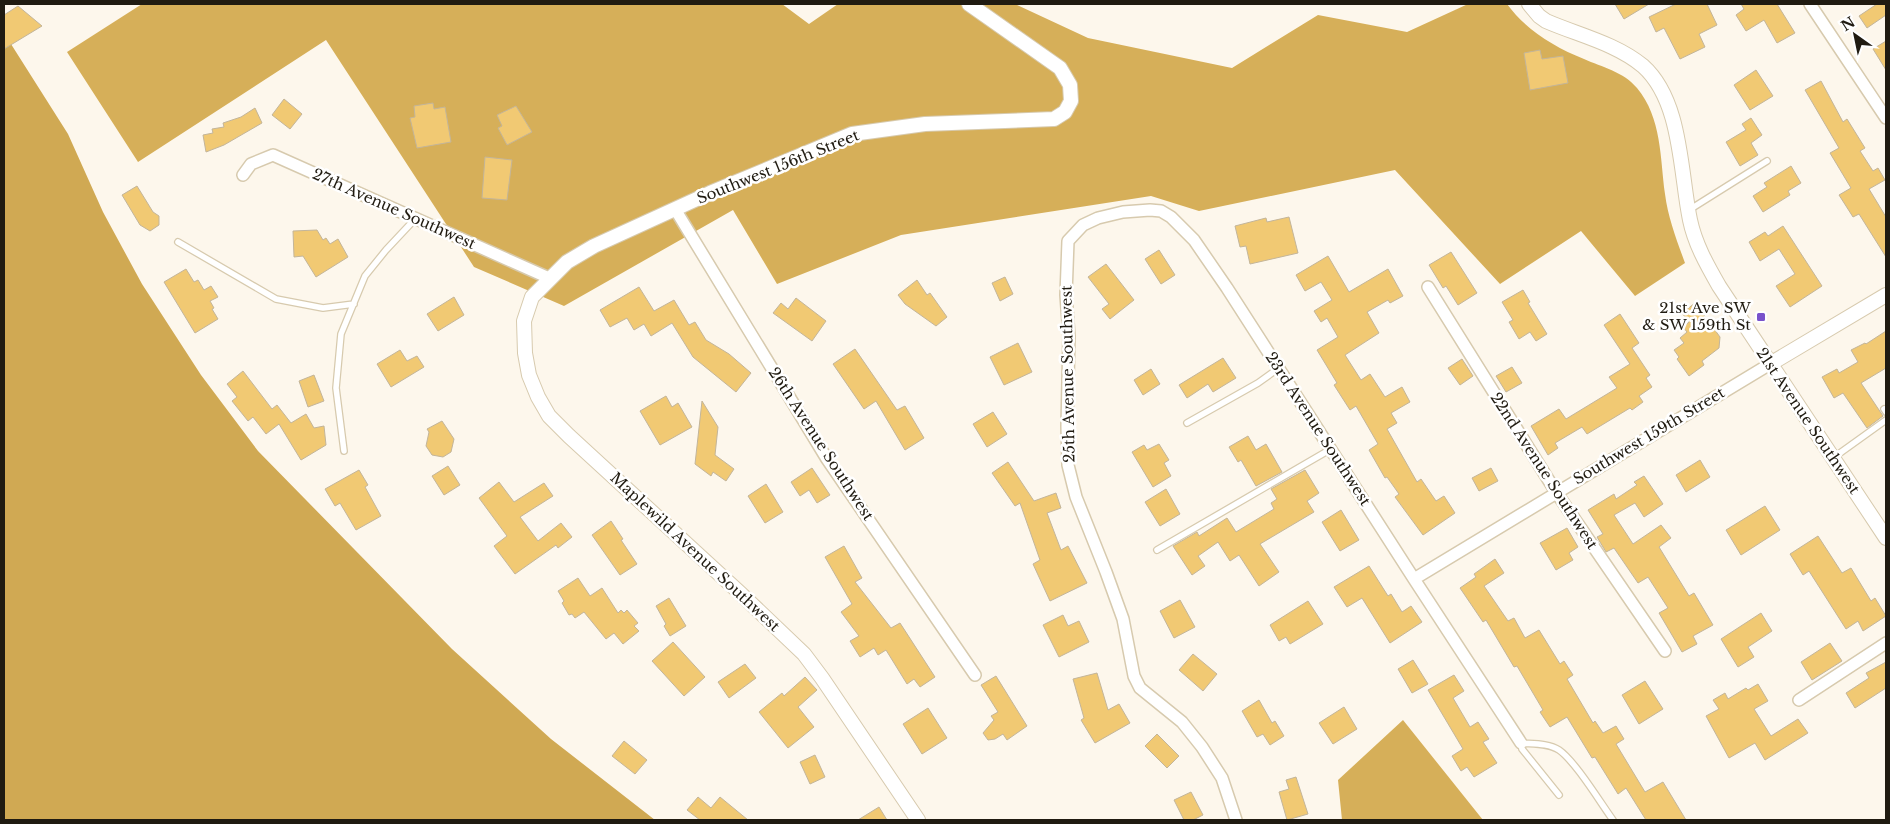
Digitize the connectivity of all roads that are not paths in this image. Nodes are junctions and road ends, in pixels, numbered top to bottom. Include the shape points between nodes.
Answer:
1 (969, 4) edge
2 (1529, 4) edge
3 (1810, 4) edge
4 (1886, 118) edge
5 (1767, 161) dead end
6 (243, 175) dead end
7 (675, 209) junction
8 (1689, 210) junction
9 (416, 218) junction
10 (1068, 241) joint
11 (178, 242) dead end
12 (549, 278) junction
13 (1428, 287) dead end
14 (1886, 295) edge
15 (354, 304) junction
16 (1770, 364) junction
17 (1279, 368) junction
18 (1886, 420) edge
19 (1187, 423) dead end
20 (1330, 449) junction
21 (344, 451) dead end
22 (1833, 458) junction
23 (1556, 492) junction
24 (1886, 538) edge
25 (1157, 550) dead end
26 (1414, 579) junction
27 (1886, 643) edge
28 (1665, 651) dead end
29 (975, 674) dead end
30 (1798, 700) dead end
31 (1521, 743) junction
32 (1559, 795) dead end
33 (918, 820) edge
34 (1236, 820) edge
35 (1613, 820) edge

1 - 7 street, Southwest 156th Street via 1060,68 1070,85 1071,101 1065,112 1054,119 925,124 852,134
2 - 8 street, 21st Avenue Southwest via 1546,21 1627,55 1655,79 1666,100 1680,145
3 - 4 street
5 - 8 lane
6 - 9 street, 27th Avenue Southwest via 252,164 273,156
7 - 12 street, Southwest 156th Street via 594,246 567,262
7 - 29 street, 26th Avenue Southwest via 827,459
8 - 16 street, 21st Avenue Southwest via 1700,254
9 - 12 street, 27th Avenue Southwest
9 - 15 lane via 365,276
10 - 17 street, 23rd Avenue Southwest via 1083,225 1098,218 1150,210 1161,211 1171,217 1194,240
10 - 34 street, 25th Avenue Southwest via 1068,465 1076,497 1123,619 1134,676 1140,688 1182,722 1202,747 1222,778
11 - 15 lane via 276,299 323,308
12 - 33 street, Maplewild Avenue Southwest via 532,297 524,321 529,375 549,416 804,654
13 - 23 street, 22nd Avenue Southwest
14 - 16 street, Southwest 159th Street
15 - 21 lane via 341,334 336,388
16 - 22 street, 21st Avenue Southwest
16 - 23 street, Southwest 159th Street
17 - 19 lane
17 - 20 street, 23rd Avenue Southwest
18 - 22 lane
20 - 25 lane
20 - 26 street, 23rd Avenue Southwest
22 - 24 street, 21st Avenue Southwest
23 - 26 street, Southwest 159th Street
23 - 28 street, 22nd Avenue Southwest
26 - 31 street, 23rd Avenue Southwest
27 - 30 street
31 - 32 lane via 1522,749
31 - 35 lane via 1558,749

